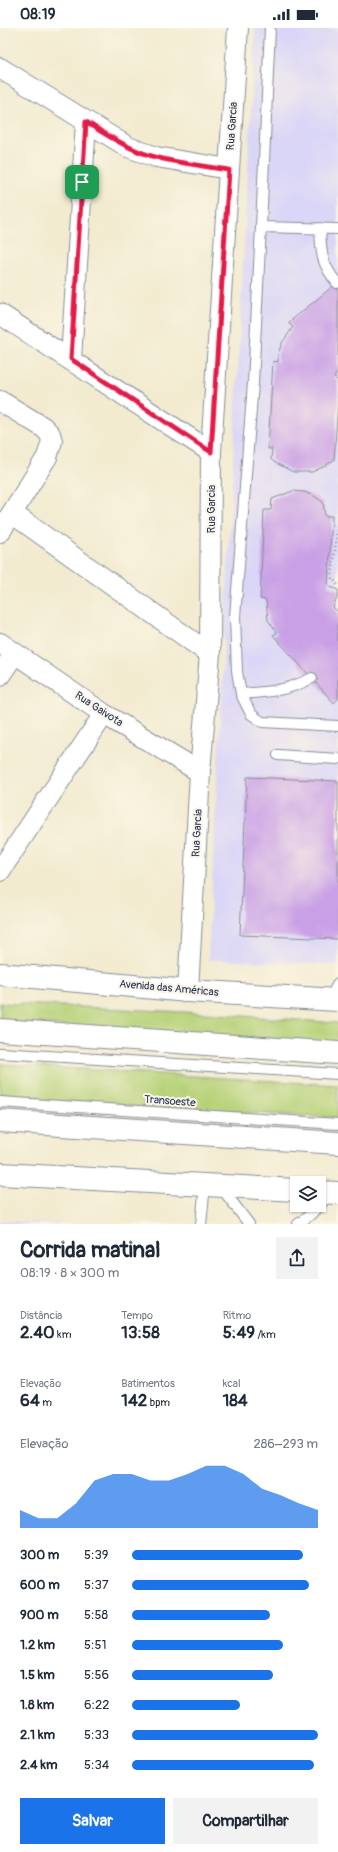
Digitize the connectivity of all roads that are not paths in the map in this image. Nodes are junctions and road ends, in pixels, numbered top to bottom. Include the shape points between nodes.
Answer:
1 (238, 28) edge
2 (270, 28) edge
3 (0, 68) edge
4 (86, 122) junction
5 (229, 170) junction
6 (261, 227) junction
7 (320, 228) junction
8 (338, 229) edge
9 (337, 283) dead end
10 (0, 314) edge
11 (71, 359) junction
12 (0, 401) edge
13 (211, 452) junction
14 (13, 514) junction
15 (0, 532) edge
16 (7, 648) edge
17 (210, 654) junction
18 (0, 675) edge
19 (312, 678) dead end
20 (241, 694) junction
21 (104, 714) junction
22 (338, 726) edge
23 (278, 755) dead end
24 (338, 759) edge
25 (200, 772) junction
26 (0, 871) edge
27 (0, 974) edge
28 (188, 990) junction
29 (335, 994) edge
30 (0, 1030) edge
31 (0, 1053) edge
32 (338, 1053) edge
33 (338, 1074) edge
34 (0, 1102) edge
35 (0, 1121) edge
36 (338, 1124) edge
37 (338, 1143) edge
38 (0, 1174) edge
39 (212, 1186) junction
40 (290, 1190) edge
41 (329, 1192) edge
42 (201, 1224) edge
43 (249, 1224) edge
44 (298, 1224) edge

1 - 5 street, Rua Garcia
2 - 6 lane
3 - 4 street
4 - 5 street via 128,147 156,158
4 - 11 street
5 - 13 street, Rua Garcia
6 - 7 lane
6 - 20 lane via 253,383 235,617 237,671
7 - 8 lane
7 - 9 lane via 322,256 327,270
10 - 11 street
11 - 13 street
12 - 14 street via 43,427 50,434 52,441 47,458
13 - 17 street, Rua Garcia
14 - 15 street
14 - 17 street
16 - 18 street
16 - 21 street, Rua Gaivota
17 - 25 street, Rua Garcia
19 - 20 lane via 296,687 275,692
20 - 22 lane via 251,714 262,722
21 - 25 street, Rua Gaivota
21 - 26 street
23 - 24 lane
25 - 28 street, Rua Garcia
27 - 28 main road, Avenida das Américas
28 - 29 main road, Avenida das Américas
30 - 32 main road
31 - 33 lane
34 - 36 lane, Transoeste
35 - 37 main road
38 - 39 main road
39 - 40 main road
39 - 42 lane
39 - 43 lane
41 - 44 lane via 310,1215

